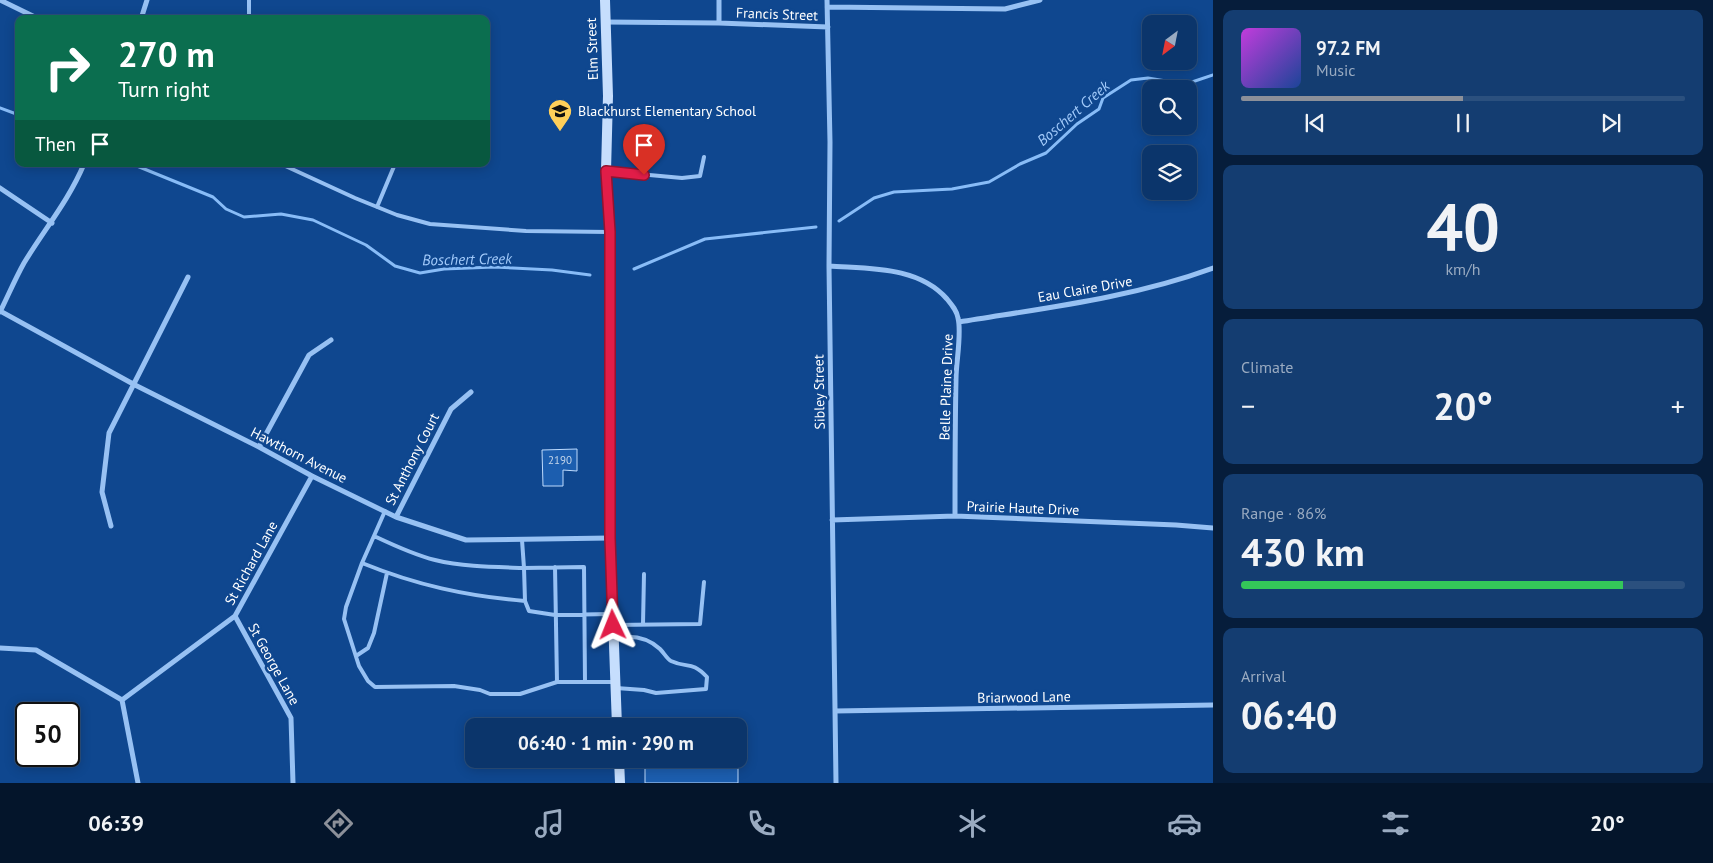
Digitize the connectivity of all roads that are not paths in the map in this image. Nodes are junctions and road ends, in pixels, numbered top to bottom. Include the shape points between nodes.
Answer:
1 (0, 0) edge
2 (147, 0) edge
3 (249, 0) edge
4 (605, 0) edge
5 (719, 0) edge
6 (827, 0) edge
7 (1040, 0) edge
8 (827, 7) junction
9 (31, 15) edge
10 (142, 15) edge
11 (249, 15) edge
12 (604, 22) junction
13 (718, 23) junction
14 (828, 27) junction
15 (704, 157) dead end
16 (83, 167) edge
17 (288, 167) edge
18 (394, 167) edge
19 (606, 171) junction
20 (0, 188) edge
21 (377, 207) junction
22 (52, 223) junction
23 (610, 232) junction
24 (829, 266) junction
25 (1213, 268) edge
26 (188, 277) dead end
27 (0, 311) edge
28 (959, 322) junction
29 (331, 340) dead end
30 (135, 385) junction
31 (472, 392) dead end
32 (260, 447) junction
33 (312, 476) junction
34 (385, 511) junction
35 (396, 516) junction
36 (955, 516) junction
37 (832, 520) junction
38 (112, 526) dead end
39 (1213, 528) edge
40 (374, 536) junction
41 (610, 538) junction
42 (522, 540) junction
43 (362, 563) junction
44 (524, 568) junction
45 (556, 568) junction
46 (386, 573) junction
47 (644, 574) dead end
48 (704, 582) dead end
49 (524, 601) junction
50 (555, 614) junction
51 (584, 614) junction
52 (613, 614) junction
53 (235, 616) junction
54 (643, 624) junction
55 (613, 625) junction
56 (614, 638) junction
57 (0, 648) edge
58 (356, 656) junction
59 (556, 682) junction
60 (585, 682) junction
61 (616, 685) junction
62 (122, 700) junction
63 (1213, 705) edge
64 (835, 711) junction
65 (617, 718) edge
66 (619, 768) edge
67 (138, 783) edge
68 (292, 783) edge
69 (620, 783) edge
70 (836, 783) edge

1 - 9 street
2 - 10 street
3 - 11 lane
4 - 12 main road, Elm Street
5 - 13 street
6 - 8 street, Sibley Street
7 - 8 street via 1005,9
8 - 14 street, Sibley Street
12 - 13 street, Francis Street
12 - 19 main road, Elm Street via 608,96
13 - 14 street, Francis Street
14 - 24 street, Sibley Street
15 - 19 lane via 700,176 682,178
16 - 22 street
17 - 21 lane
18 - 21 lane
19 - 23 main road, Elm Street
20 - 22 street
21 - 23 lane via 430,224 526,231
22 - 27 street via 24,263
23 - 41 main road, Elm Street
24 - 28 street, Belle Plaine Drive via 880,270 918,278 943,295 955,310
24 - 37 street, Sibley Street
25 - 28 street, Eau Claire Drive via 1105,298
26 - 30 street
27 - 30 street, Hawthorn Avenue
28 - 36 street, Belle Plaine Drive via 954,434
29 - 32 street via 308,355
30 - 32 street, Hawthorn Avenue
30 - 38 street via 109,432 102,492
31 - 35 street, St Anthony Court via 451,409
32 - 33 street, Hawthorn Avenue
33 - 34 street, Hawthorn Avenue
33 - 53 street, St Richard Lane
34 - 35 street, Hawthorn Avenue
34 - 40 lane
35 - 42 street, Hawthorn Avenue via 466,540
36 - 37 street, Prairie Haute Drive
36 - 39 street, Prairie Haute Drive
37 - 64 street, Sibley Street
40 - 43 lane
40 - 44 lane via 435,560
41 - 42 street, Hawthorn Avenue
41 - 52 main road, Elm Street
42 - 44 lane
43 - 46 lane
43 - 58 lane via 344,619
44 - 45 lane
44 - 49 lane
45 - 50 lane
45 - 51 lane via 584,567
46 - 49 lane via 487,598
46 - 58 lane via 374,633 368,648
47 - 54 lane
48 - 54 lane via 700,624
49 - 50 lane via 529,612
50 - 51 lane
50 - 59 lane
51 - 52 lane
51 - 60 lane
52 - 55 main road, Elm Street
53 - 62 street, St Richard Lane
53 - 68 street, St George Lane via 291,718
54 - 55 lane
55 - 56 main road, Elm Street
56 - 61 main road, Elm Street
56 - 61 lane via 630,636 652,642 670,660 693,665 707,677 706,689 656,693
57 - 62 street via 36,650
58 - 59 lane via 368,681 375,687 454,686 490,694 520,694
59 - 60 lane
60 - 61 lane
61 - 65 main road, Elm Street
62 - 67 street
63 - 64 street, Briarwood Lane
64 - 70 street, Sibley Street
66 - 69 main road

